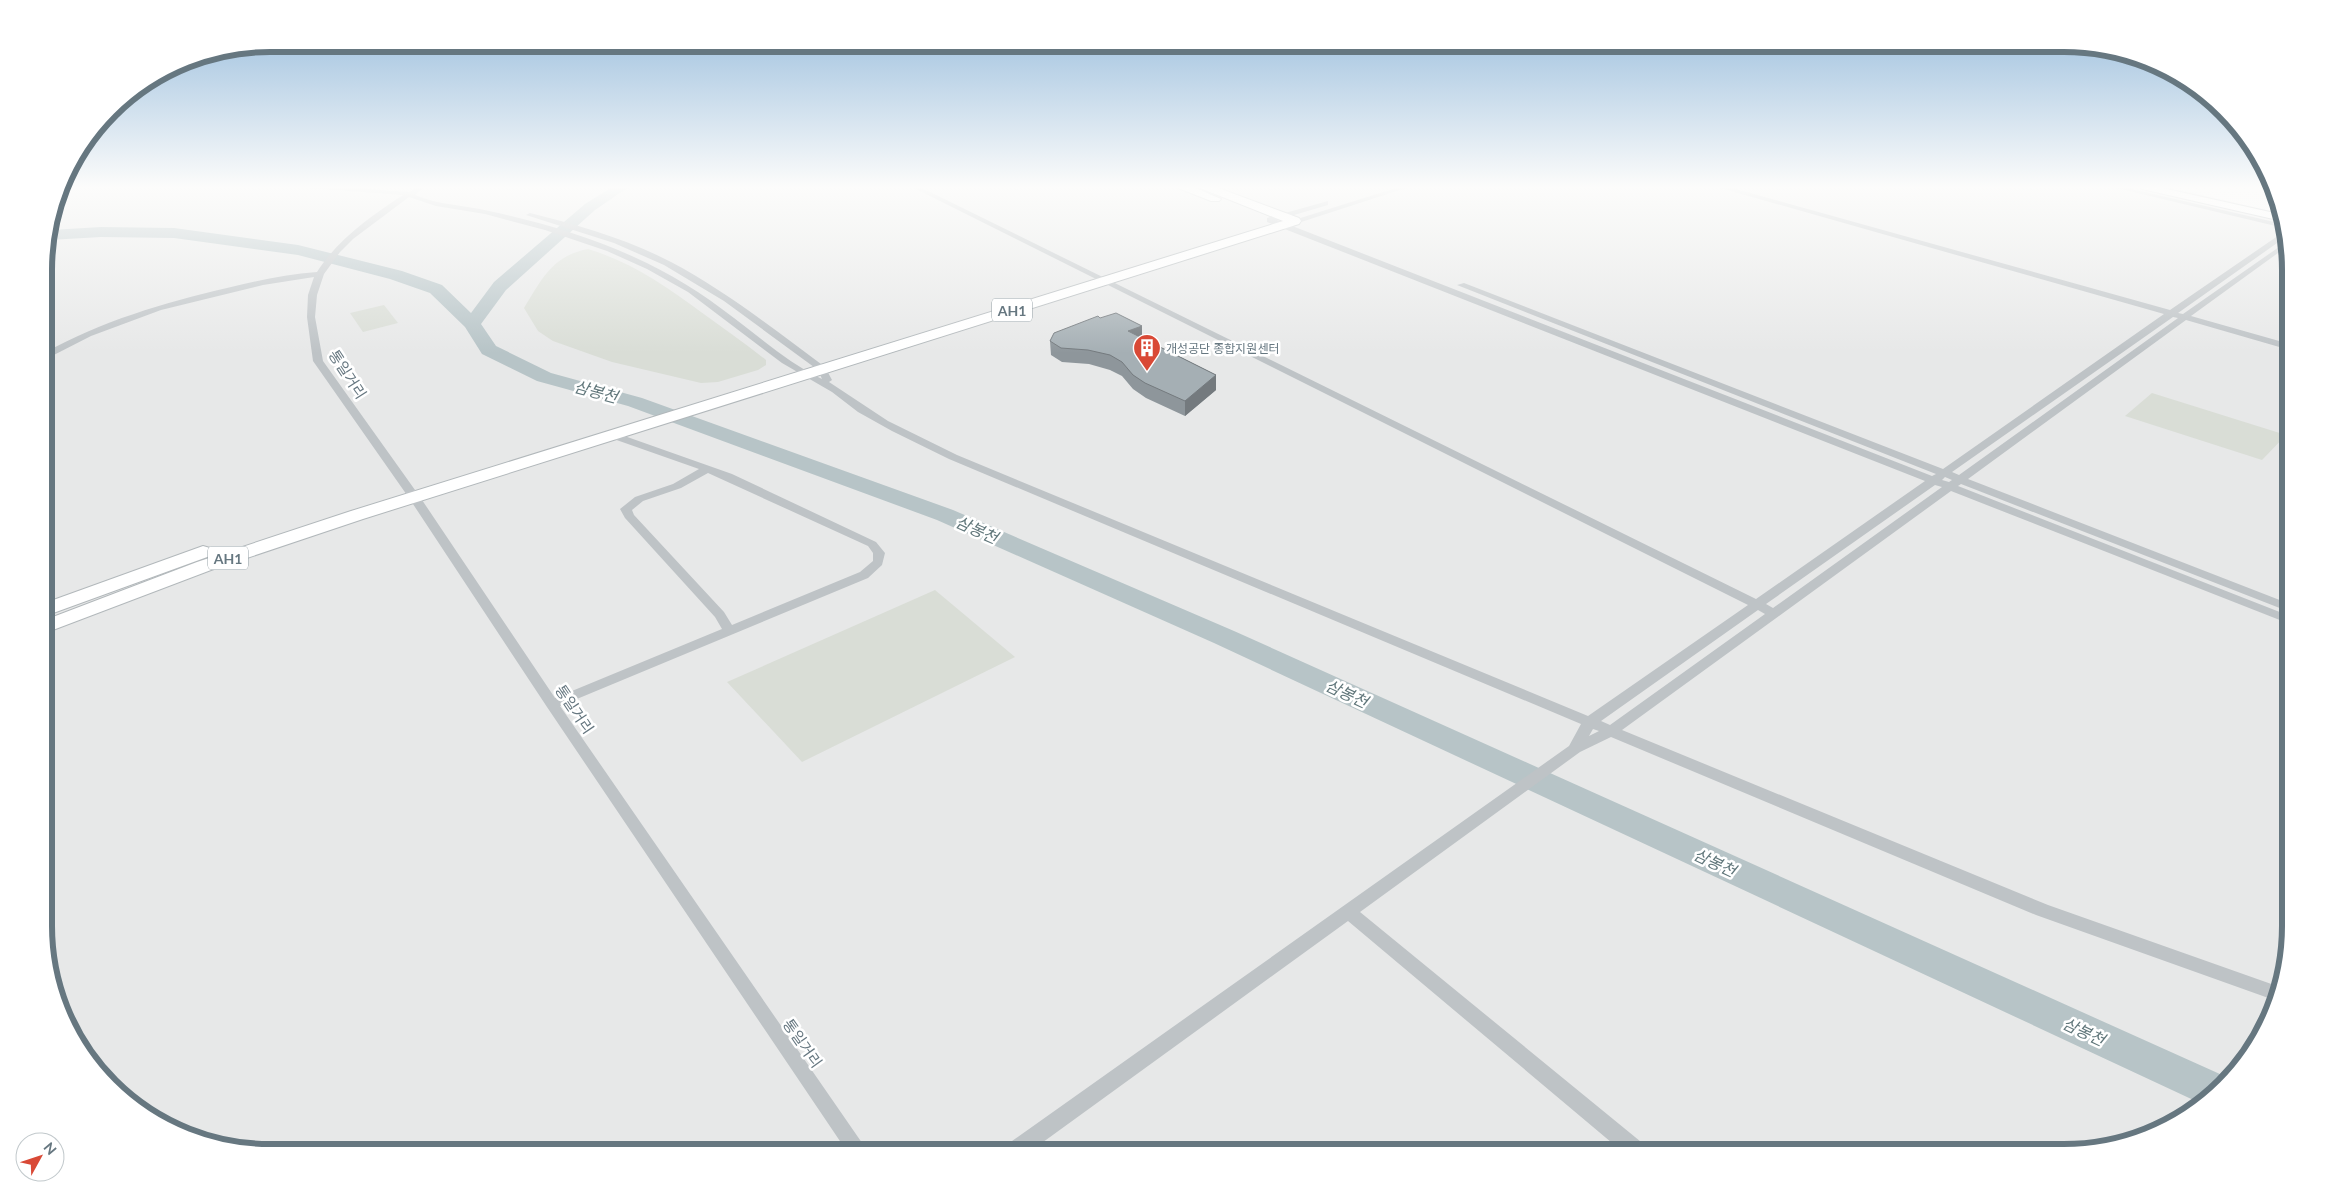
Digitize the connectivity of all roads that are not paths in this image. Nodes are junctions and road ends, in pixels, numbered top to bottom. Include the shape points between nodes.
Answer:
1 (346, 242) edge
2 (590, 242) edge
3 (616, 242) edge
4 (1025, 242) edge
5 (1213, 242) edge
6 (1337, 242) edge
7 (1339, 242) edge
8 (1916, 242) edge
9 (2273, 242) edge
10 (2281, 248) edge
11 (321, 272) junction
12 (1098, 278) junction
13 (2171, 314) junction
14 (2185, 318) junction
15 (2282, 345) edge
16 (52, 353) edge
17 (816, 365) junction
18 (800, 370) junction
19 (831, 388) junction
20 (612, 435) junction
21 (707, 469) junction
22 (1944, 473) junction
23 (1960, 479) junction
24 (1934, 480) junction
25 (1950, 486) junction
26 (410, 491) junction
27 (1757, 605) junction
28 (2282, 605) edge
29 (52, 607) edge
30 (1774, 613) junction
31 (2282, 617) edge
32 (52, 624) edge
33 (730, 632) junction
34 (552, 704) junction
35 (1589, 722) junction
36 (1611, 731) junction
37 (1575, 749) junction
38 (1348, 912) junction
39 (2272, 993) edge
40 (853, 1144) edge
41 (1025, 1144) edge
42 (1628, 1144) edge

1 - 11 street
2 - 18 street via 671,278
3 - 17 street via 685,272
4 - 12 street
5 - 12 main road, AH1
6 - 24 street
7 - 22 street
8 - 13 street
9 - 13 street
10 - 14 street
11 - 16 street via 154,308 93,331
11 - 26 street, 통일거리 via 311,308 318,361
12 - 17 main road, AH1
12 - 27 street
13 - 14 street
13 - 22 street
14 - 15 street
14 - 23 street
17 - 18 main road, AH1
17 - 19 street
18 - 19 street
18 - 20 main road, AH1 via 729,398
18 - 26 main road, AH1 via 710,392
19 - 35 street via 902,433 953,457
20 - 21 street
20 - 26 main road, AH1
21 - 33 street via 677,486 639,499 626,509 720,615
21 - 33 street via 780,499 872,544 881,554 874,569 864,575
22 - 23 street
22 - 24 street
23 - 25 street
23 - 28 street
24 - 25 street
24 - 27 street
25 - 30 street
25 - 31 street
26 - 29 main road, AH1 via 230,543
26 - 32 main road, AH1
26 - 34 street, 통일거리
27 - 30 street
27 - 35 street
30 - 36 street
33 - 34 street
34 - 40 street, 통일거리
35 - 36 street
35 - 37 street
36 - 37 street
36 - 39 street via 2042,910
37 - 38 street
38 - 41 street
38 - 42 street

